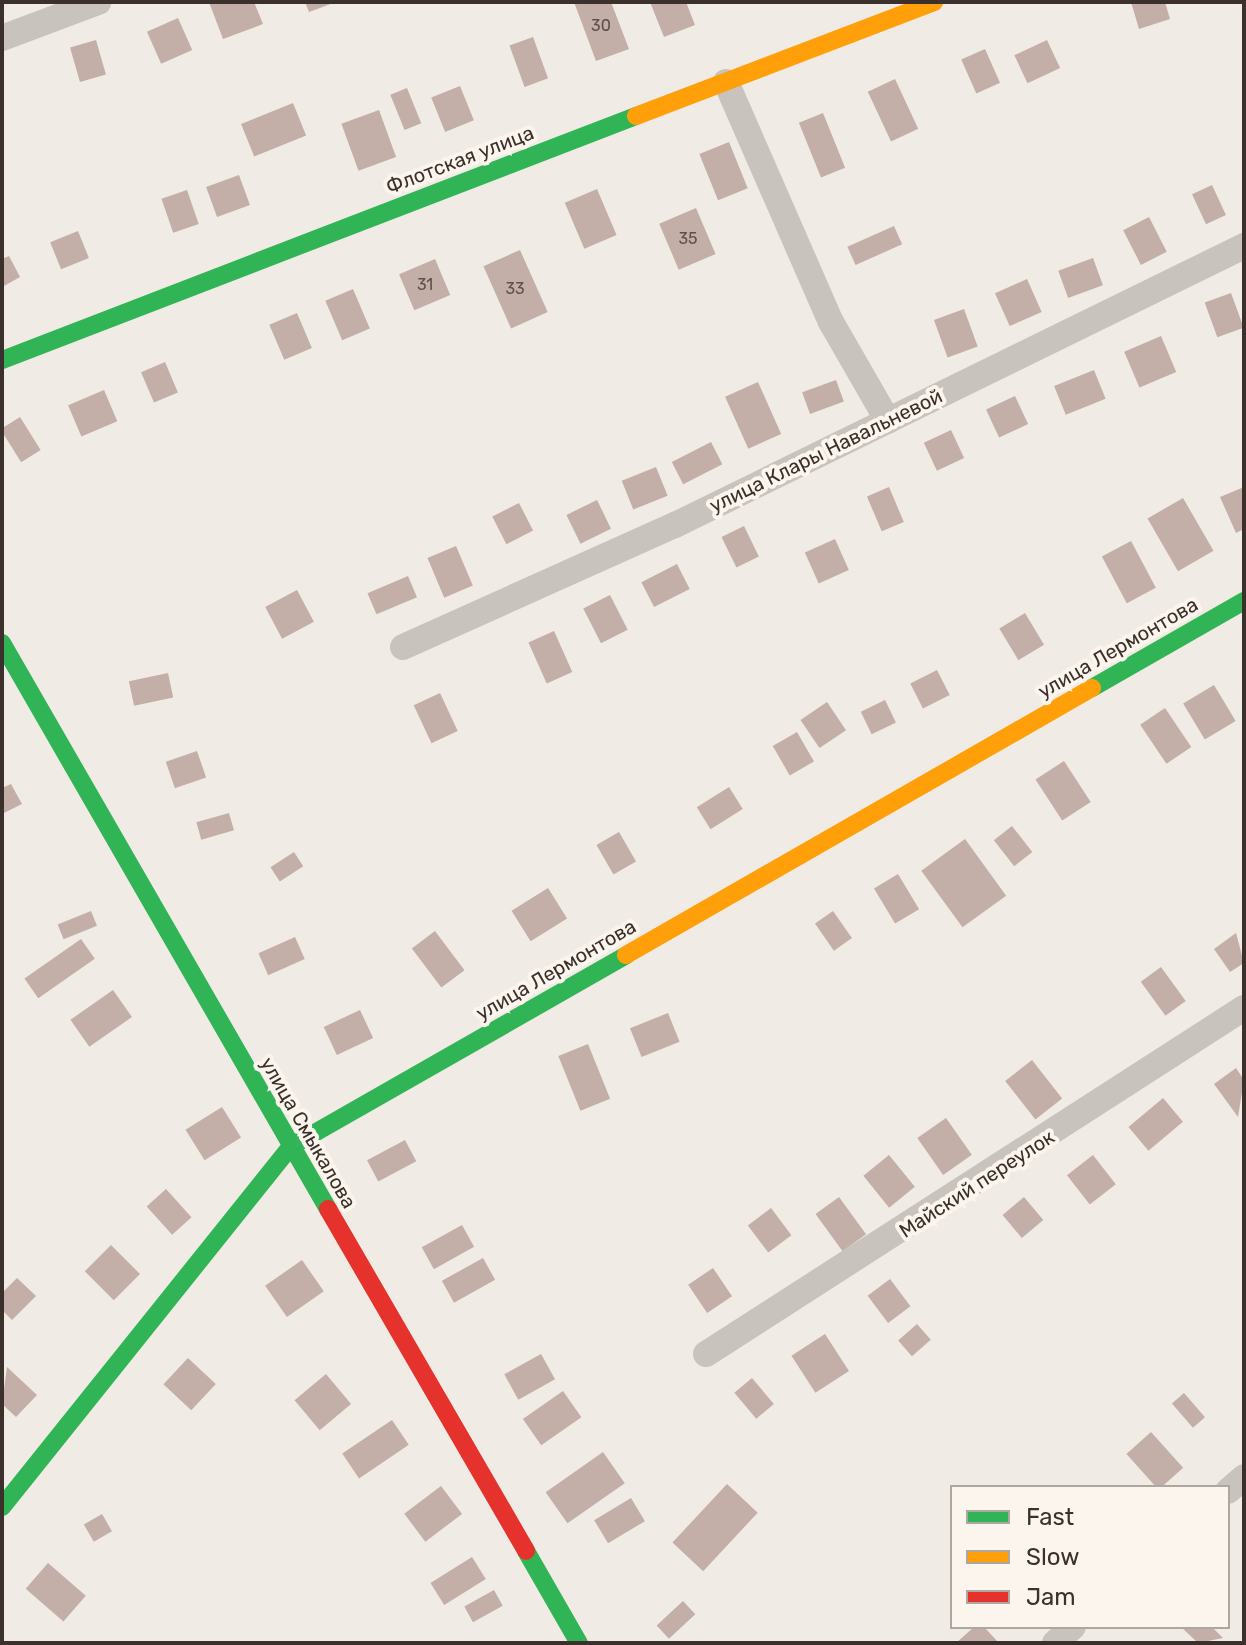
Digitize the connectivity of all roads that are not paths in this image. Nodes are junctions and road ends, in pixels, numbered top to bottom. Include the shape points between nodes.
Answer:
1 (98, 2) edge
2 (934, 2) edge
3 (2, 38) edge
4 (726, 82) junction
5 (1244, 246) edge
6 (2, 360) edge
7 (888, 421) junction
8 (1244, 601) edge
9 (2, 643) edge
10 (403, 647) dead end
11 (1244, 1008) edge
12 (290, 1147) junction
13 (706, 1354) dead end
14 (2, 1507) edge
15 (1071, 1629) edge
16 (579, 1643) edge
17 (1055, 1643) edge

1 - 3 street
2 - 4 street, Флотская улица
4 - 6 street, Флотская улица
4 - 7 street via 831,322
5 - 7 street, улица Клары Навальневой
7 - 10 street, улица Клары Навальневой
8 - 12 street, улица Лермонтова
9 - 12 street, улица Смыкалова
11 - 13 street, Майский переулок
12 - 14 street, улица Лермонтова
12 - 16 street, улица Смыкалова
15 - 17 street

